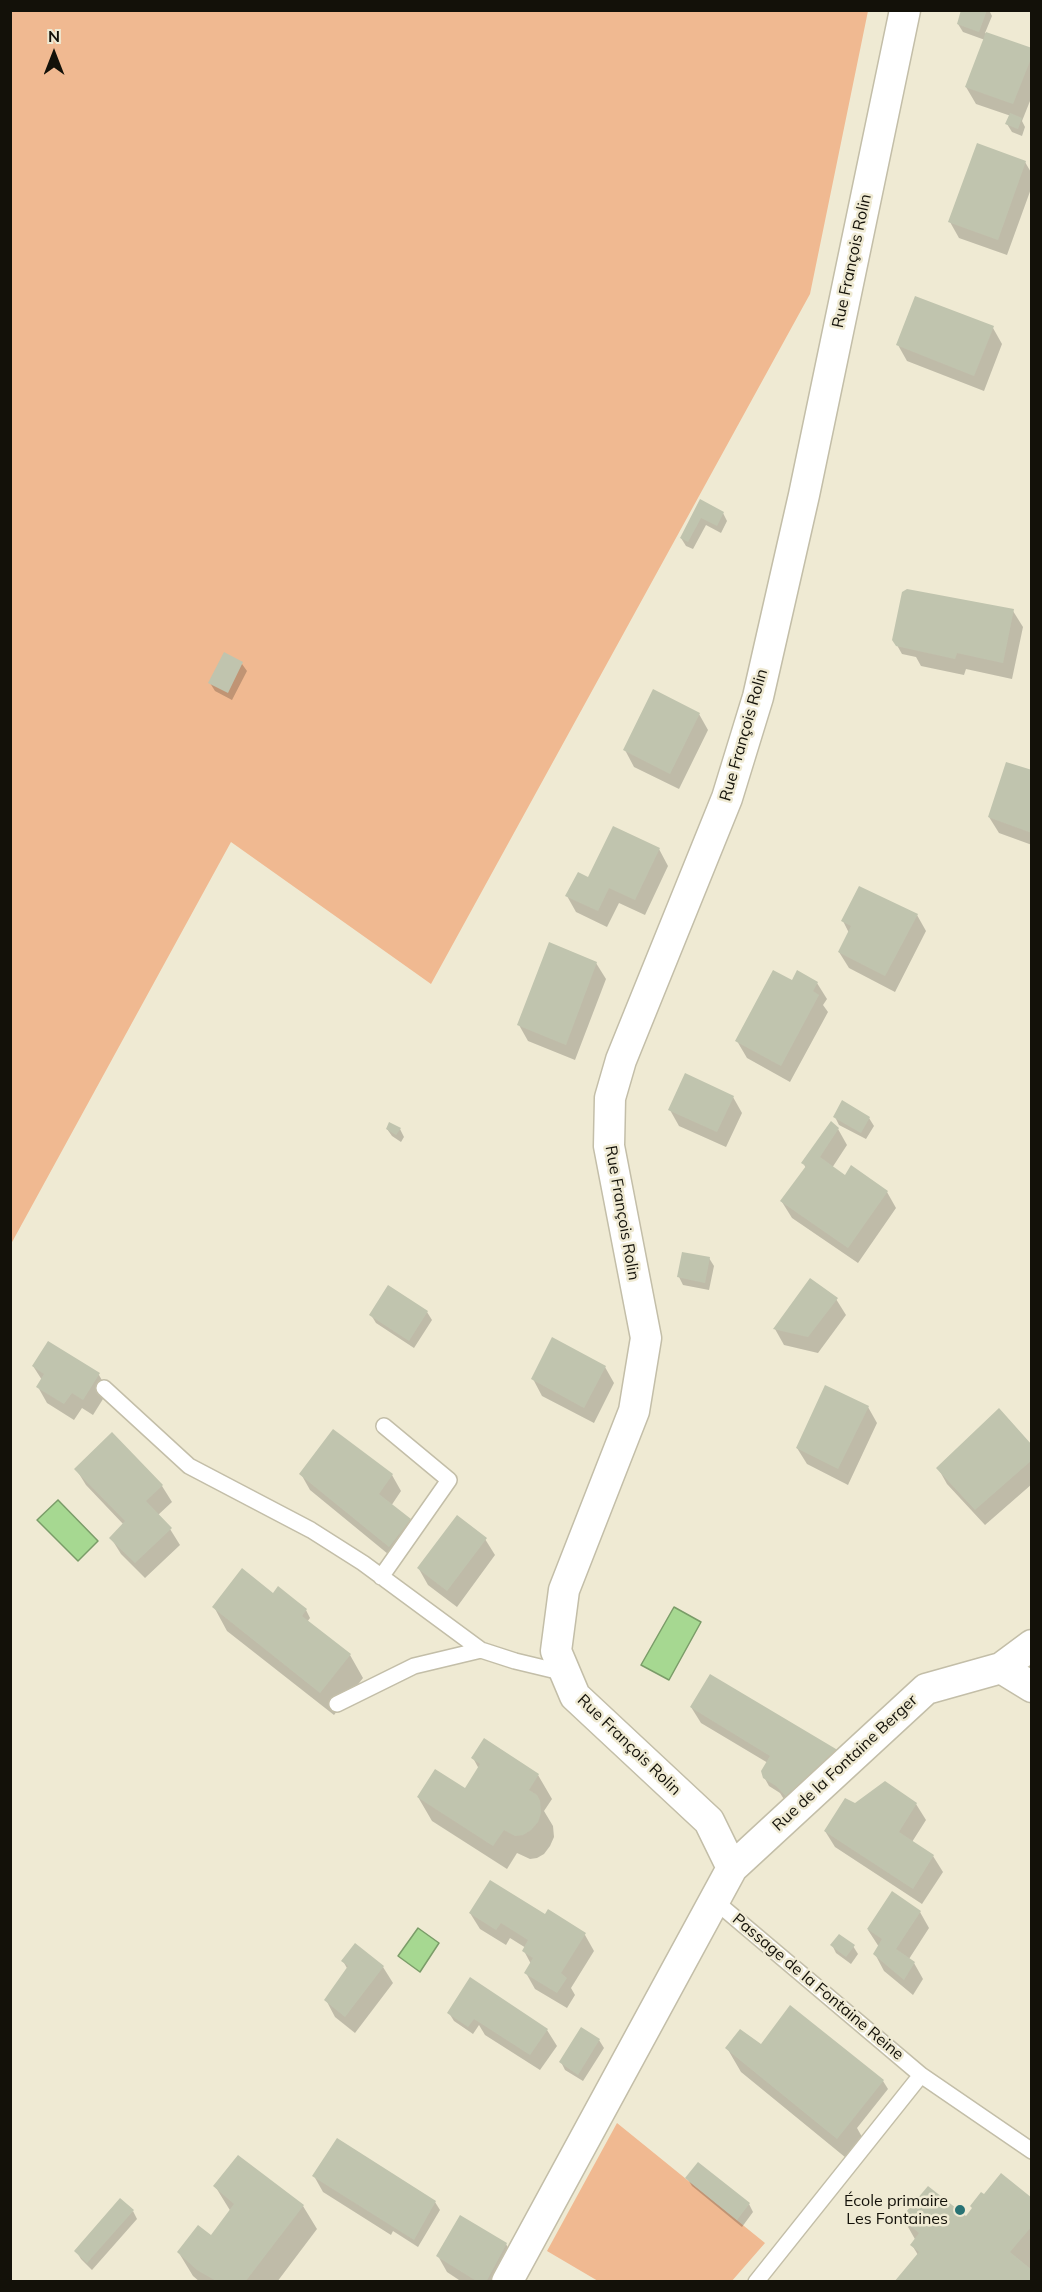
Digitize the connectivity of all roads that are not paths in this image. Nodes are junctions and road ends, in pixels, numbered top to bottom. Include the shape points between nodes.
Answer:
1 (904, 10) edge
2 (104, 1388) dead end
3 (384, 1426) dead end
4 (381, 1577) junction
5 (1032, 1645) edge
6 (481, 1650) junction
7 (1001, 1668) junction
8 (566, 1673) junction
9 (1032, 1687) edge
10 (337, 1704) dead end
11 (732, 1868) junction
12 (715, 1901) junction
13 (921, 2075) junction
14 (1032, 2151) edge
15 (507, 2282) edge
16 (756, 2282) edge

1 - 8 street, Rue François Rolin via 804,495 758,697 727,798 621,1060 610,1098 609,1146 646,1338 634,1411 564,1590 556,1651
2 - 4 lane via 189,1466 311,1530
3 - 4 lane via 449,1480
4 - 6 lane
5 - 7 street, Rue de la Fontaine Berger
6 - 8 lane
6 - 10 lane via 414,1666
7 - 9 street
7 - 11 street, Rue de la Fontaine Berger via 926,1689
8 - 11 street, Rue François Rolin via 575,1696 709,1821
11 - 12 street
12 - 13 lane, Passage de la Fontaine Reine
12 - 15 street
13 - 14 lane, Passage de la Fontaine Reine
13 - 16 lane

